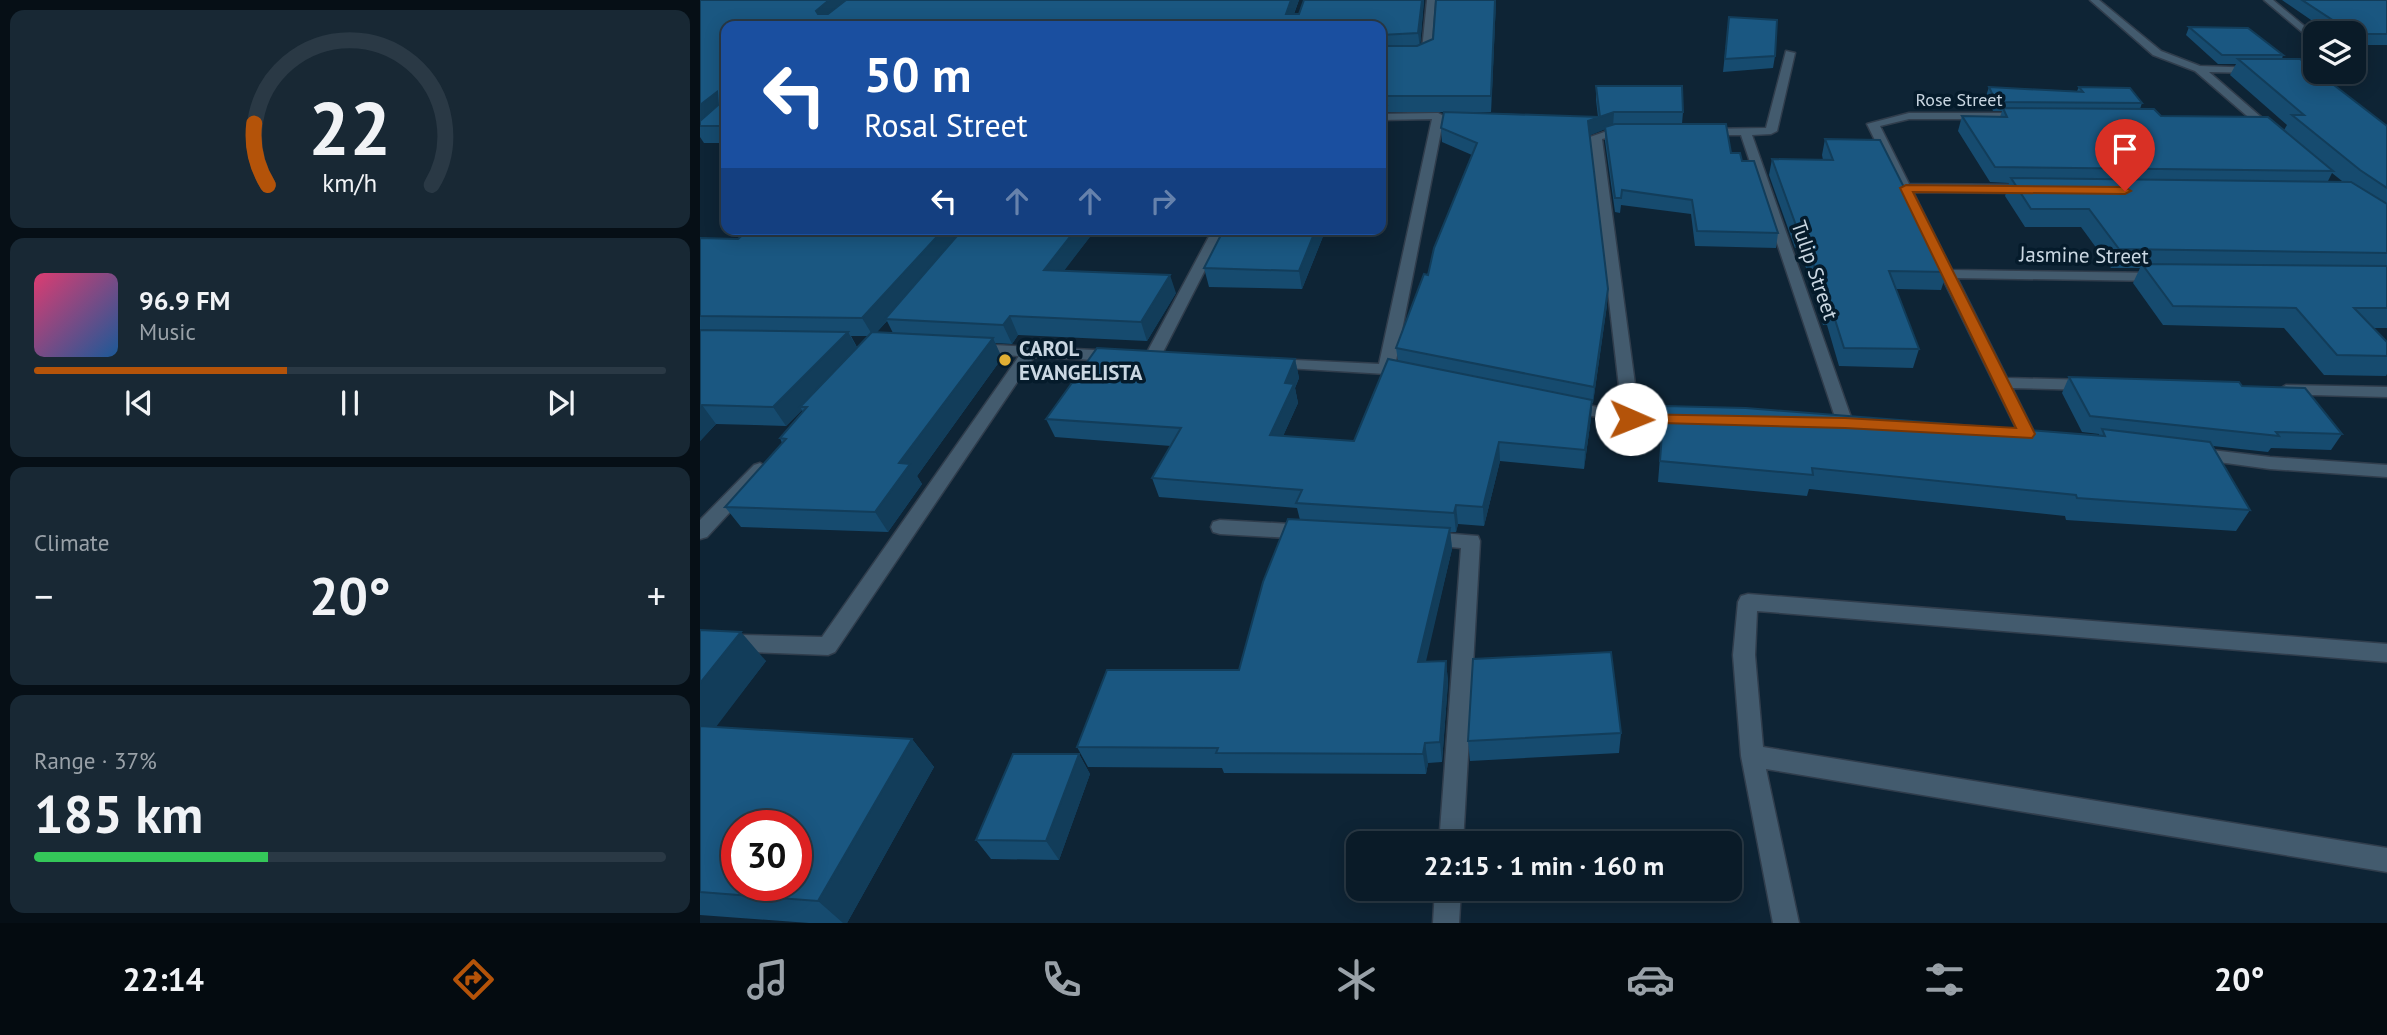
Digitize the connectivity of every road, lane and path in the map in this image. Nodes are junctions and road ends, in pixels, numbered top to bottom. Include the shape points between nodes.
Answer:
1 (1431, 0) edge
2 (2094, 0) edge
3 (2267, 0) edge
4 (2303, 30) edge
5 (1790, 53) dead end
6 (1386, 56) edge
7 (2200, 69) junction
8 (2264, 70) edge
9 (2034, 116) edge
10 (1386, 117) edge
11 (2242, 118) edge
12 (2255, 118) junction
13 (1745, 131) junction
14 (1639, 132) edge
15 (1692, 132) edge
16 (2285, 143) edge
17 (1906, 188) junction
18 (2043, 190) edge
19 (1217, 235) edge
20 (1948, 274) junction
21 (2181, 277) edge
22 (960, 348) edge
23 (1029, 352) junction
24 (1262, 363) edge
25 (1386, 369) junction
26 (1427, 377) edge
27 (2000, 383) junction
28 (2111, 386) edge
29 (2263, 389) edge
30 (2387, 392) edge
31 (1549, 402) edge
32 (1631, 419) junction
33 (1698, 420) edge
34 (1845, 423) edge
35 (2027, 434) edge
36 (2175, 452) edge
37 (775, 453) edge
38 (2387, 471) edge
39 (1220, 527) dead end
40 (700, 532) edge
41 (1331, 533) edge
42 (1415, 538) edge
43 (700, 642) edge
44 (2387, 653) edge
45 (1752, 756) junction
46 (1452, 831) edge
47 (2387, 860) edge
48 (1447, 901) edge
49 (1446, 923) edge
50 (1786, 923) edge

1 - 6 street via 1427,52
2 - 7 street via 2157,53
3 - 4 street
5 - 13 street via 1771,131
7 - 8 street
7 - 12 street
9 - 17 street, Rose Street via 1909,116 1873,124
10 - 25 street via 1438,116
11 - 12 street
12 - 16 street
13 - 15 street
13 - 34 street, Tulip Street
14 - 32 street via 1596,137
17 - 18 street
17 - 20 street
19 - 23 street via 1145,358
20 - 21 street, Jasmine Street
20 - 27 street
22 - 23 street
23 - 43 street via 828,646
24 - 25 street
25 - 26 street
27 - 28 street
27 - 35 street
29 - 30 street
31 - 32 street
32 - 33 street
36 - 38 street
37 - 40 street
39 - 41 street
42 - 46 street via 1471,541
44 - 45 street via 1748,602 1744,655
45 - 47 street
45 - 50 street
48 - 49 street

